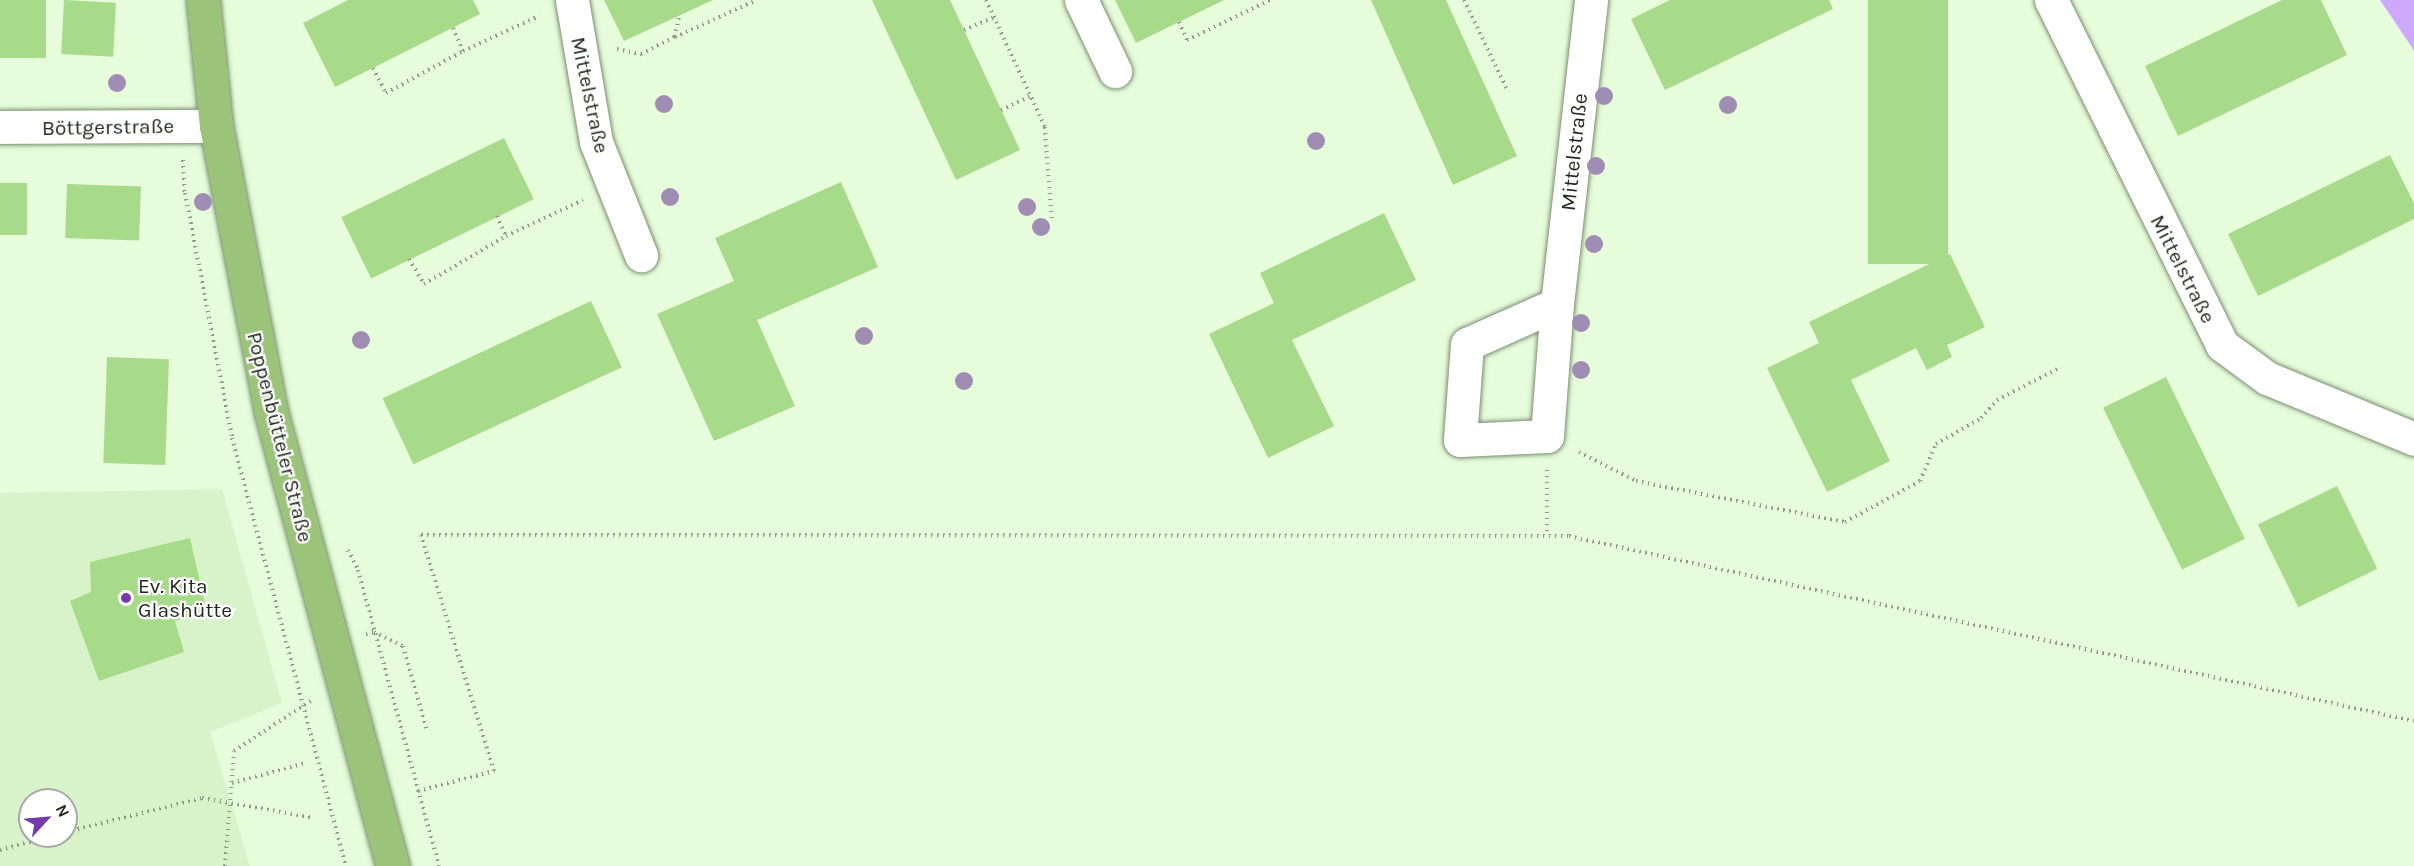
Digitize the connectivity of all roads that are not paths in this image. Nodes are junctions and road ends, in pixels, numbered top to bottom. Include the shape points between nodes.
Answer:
1 (203, 0) edge
2 (572, 0) edge
3 (1081, 0) edge
4 (1591, 0) edge
5 (2051, 0) edge
6 (1115, 71) dead end
7 (216, 126) junction
8 (0, 128) edge
9 (641, 255) dead end
10 (1557, 304) junction
11 (2414, 439) edge
12 (393, 866) edge

1 - 7 main road, Poppenbütteler Straße
2 - 9 street, Mittelstraße via 596,142
3 - 6 street
4 - 10 street, Mittelstraße
5 - 11 street, Mittelstraße via 2222,345 2267,378
7 - 8 street, Böttgerstraße
7 - 12 main road, Poppenbütteler Straße via 271,412
10 - 10 street, Mittelstraße via 1547,436 1460,440 1467,344

